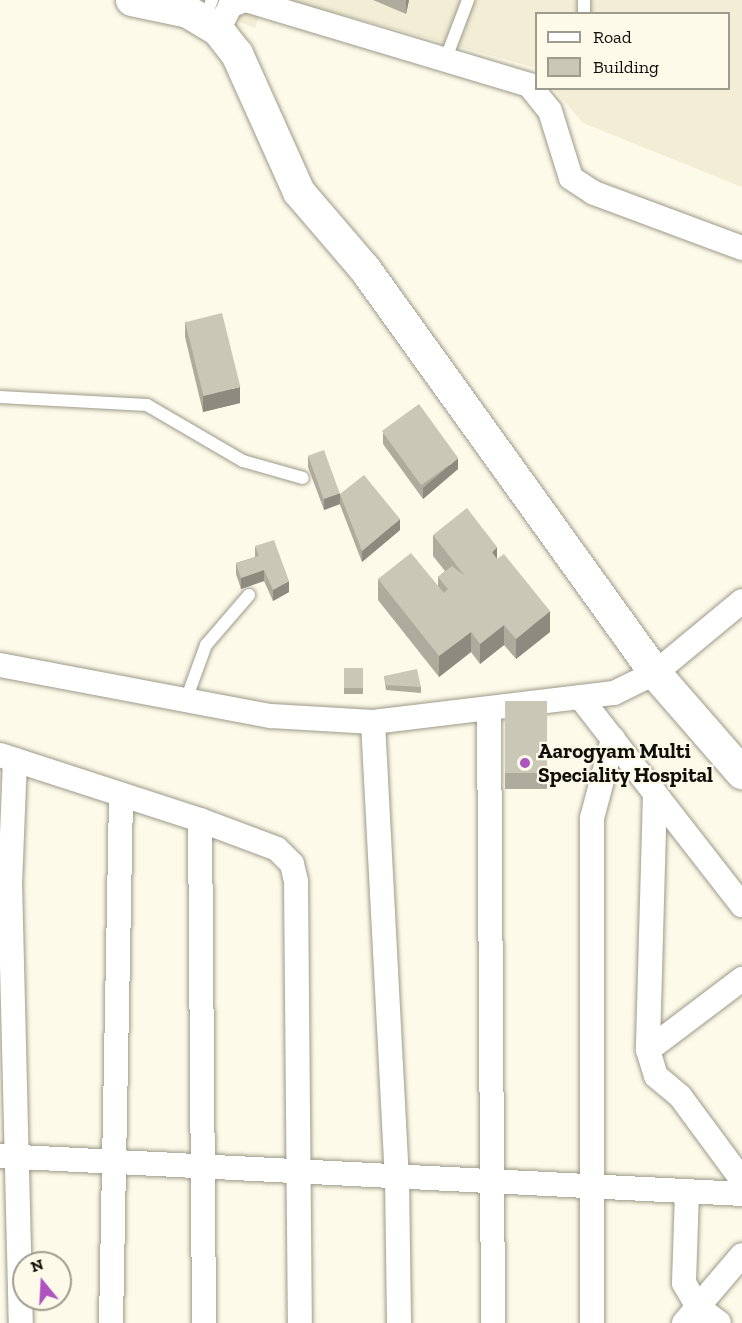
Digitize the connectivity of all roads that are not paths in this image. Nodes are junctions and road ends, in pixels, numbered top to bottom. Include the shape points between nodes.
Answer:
1 (132, 0) edge
2 (245, 0) edge
3 (468, 0) edge
4 (211, 17) edge
5 (446, 58) junction
6 (535, 88) edge
7 (542, 91) edge
8 (742, 248) edge
9 (0, 397) edge
10 (303, 478) dead end
11 (249, 595) dead end
12 (742, 601) edge
13 (0, 665) edge
14 (655, 673) junction
15 (579, 697) junction
16 (186, 700) junction
17 (489, 712) junction
18 (373, 722) junction
19 (613, 739) junction
20 (8, 757) edge
21 (742, 773) edge
22 (655, 793) junction
23 (121, 795) junction
24 (200, 820) junction
25 (5, 884) edge
26 (742, 905) edge
27 (742, 979) edge
28 (648, 1050) junction
29 (8, 1156) edge
30 (111, 1160) junction
31 (205, 1165) junction
32 (300, 1171) junction
33 (397, 1178) junction
34 (742, 1180) edge
35 (494, 1183) junction
36 (592, 1184) junction
37 (687, 1192) junction
38 (742, 1194) edge
39 (742, 1255) edge
40 (691, 1315) edge
41 (21, 1323) edge
42 (111, 1323) edge
43 (204, 1323) edge
44 (300, 1323) edge
45 (399, 1323) edge
46 (493, 1323) edge
47 (592, 1323) edge
48 (720, 1323) edge

1 - 4 street
2 - 4 street
2 - 5 street
3 - 5 lane
4 - 14 street via 237,54 299,192 365,269
5 - 6 street via 508,75
7 - 8 street via 571,178 594,193
9 - 10 lane via 147,405 243,460
11 - 16 lane via 206,645
12 - 14 street
13 - 16 street
14 - 15 street via 614,693
14 - 21 street
15 - 17 street
15 - 19 street
16 - 18 street via 272,716
17 - 18 street
17 - 35 street
18 - 33 street
19 - 22 street
19 - 36 street via 592,819
20 - 23 street
20 - 25 street
22 - 26 street
22 - 28 street
23 - 24 street
23 - 30 street
24 - 31 street
24 - 32 street via 277,849 294,872
25 - 29 street
27 - 28 street
28 - 34 street via 656,1077 680,1096
29 - 30 street
29 - 41 street
30 - 31 street
30 - 42 street
31 - 32 street
31 - 43 street
32 - 33 street
32 - 44 street
33 - 35 street
33 - 45 street
35 - 36 street
35 - 46 street
36 - 37 street
36 - 47 street
37 - 38 street
37 - 40 street via 684,1283
39 - 40 street
40 - 48 street

